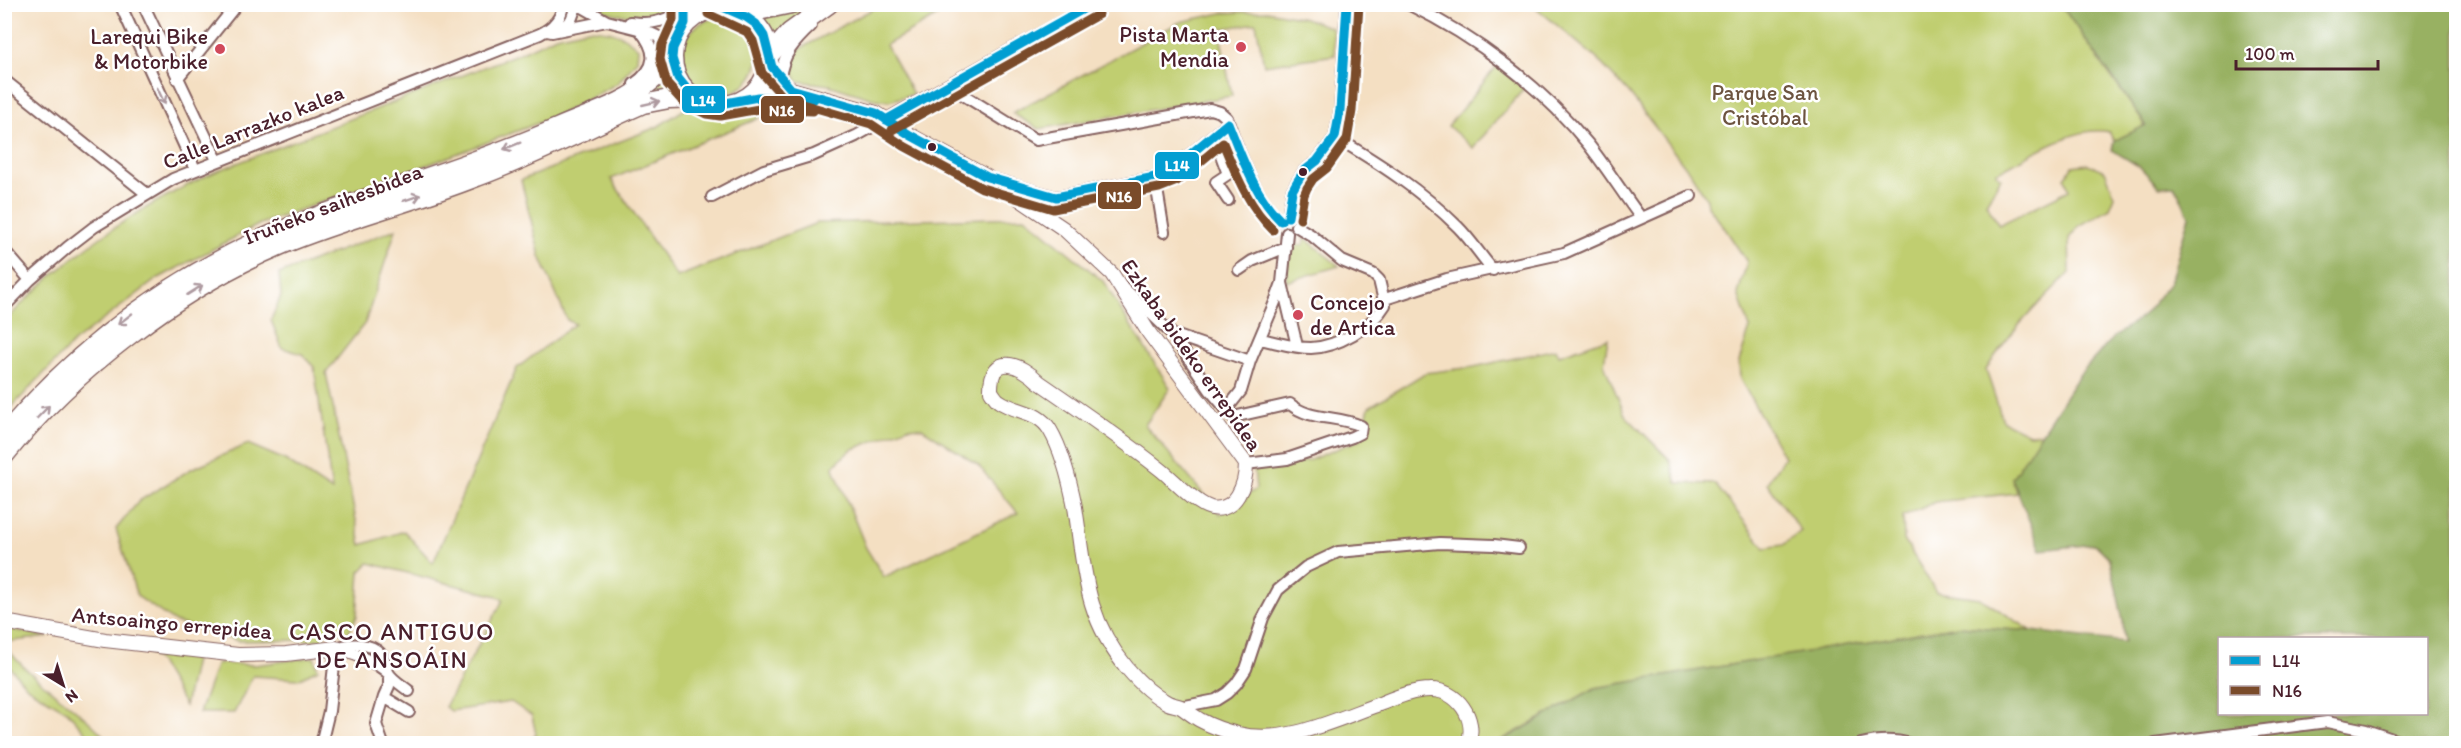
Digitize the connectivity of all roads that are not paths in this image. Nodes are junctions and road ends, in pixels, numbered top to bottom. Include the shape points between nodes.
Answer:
1 (120, 4) edge
2 (143, 4) edge
3 (237, 4) edge
4 (562, 4) edge
5 (577, 4) edge
6 (685, 4) edge
7 (791, 4) edge
8 (830, 4) edge
9 (1093, 4) edge
10 (1347, 4) edge
11 (1408, 4) edge
12 (718, 7) edge
13 (589, 12) junction
14 (744, 15) junction
15 (607, 21) junction
16 (685, 25) junction
17 (561, 29) junction
18 (640, 30) junction
19 (546, 31) junction
20 (672, 56) junction
21 (769, 59) junction
22 (780, 78) junction
23 (177, 79) junction
24 (4, 80) edge
25 (949, 86) junction
26 (695, 98) junction
27 (743, 98) junction
28 (836, 101) junction
29 (584, 116) junction
30 (886, 120) junction
31 (1228, 123) junction
32 (1335, 137) junction
33 (1237, 145) junction
34 (217, 160) junction
35 (195, 169) junction
36 (987, 177) junction
37 (1155, 177) junction
38 (147, 194) junction
39 (1690, 196) dead end
40 (712, 197) dead end
41 (1228, 200) dead end
42 (1641, 218) junction
43 (1285, 219) junction
44 (1292, 230) junction
45 (1164, 232) dead end
46 (1286, 247) junction
47 (4, 250) edge
48 (1239, 270) dead end
49 (1493, 270) junction
50 (30, 280) junction
51 (1117, 282) junction
52 (1282, 283) junction
53 (1385, 299) junction
54 (4, 307) edge
55 (1172, 334) junction
56 (1260, 339) junction
57 (1297, 346) junction
58 (1250, 361) junction
59 (1226, 410) junction
60 (4, 435) edge
61 (4, 456) edge
62 (1246, 464) junction
63 (1519, 548) dead end
64 (4, 616) edge
65 (4, 621) edge
66 (40, 629) junction
67 (336, 648) junction
68 (388, 674) junction
69 (409, 692) dead end
70 (384, 697) junction
71 (1180, 707) junction
72 (410, 712) dead end
73 (321, 744) edge
74 (383, 744) edge
75 (1468, 744) edge
76 (1861, 744) edge
77 (1910, 744) edge
78 (2155, 744) edge
79 (2407, 744) edge

1 -> 35 street
2 - 23 street
3 - 23 street
4 - 19 street via 560,18
5 - 13 street
5 - 17 street via 571,20
6 - 13 street via 662,22 615,20
6 - 16 street
7 - 14 highway
8 - 21 highway via 789,32
8 - 22 street via 825,15 787,52
9 - 25 street
10 - 32 street
11 - 42 street via 1487,51 1539,94 1587,144
12 - 14 highway
12 - 16 highway via 695,16
13 - 15 street
14 - 21 highway via 766,39
15 - 17 street, Calle Larrazko kalea
15 - 18 street
16 - 20 highway
17 - 19 street, Calle Larrazko kalea
18 - 20 street via 657,36
18 - 29 street via 652,47 651,65 639,80
19 - 34 street, Calle Larrazko kalea
20 - 26 highway via 676,75
20 - 29 highway, Iruñeko saihesbidea via 654,79 622,100
21 - 22 street
21 - 27 highway via 760,84
22 - 28 street via 798,92
23 - 34 street
24 - 38 street
25 - 30 street
25 - 31 street via 1036,140 1210,109 1220,112
26 - 27 highway via 718,104
61 -> 26 highway, Iruñeko saihesbidea via 94,363 193,291 236,267 284,244 477,177 644,104
27 - 28 street via 776,96
28 - 30 street, Ezkaba bideko errepidea
29 -> 60 highway, Iruñeko saihesbidea via 460,167 294,225 208,264 140,307 84,351 36,397
30 - 36 street, Ezkaba bideko errepidea
30 - 40 street via 814,155 764,170
31 - 33 street
31 - 37 street via 1170,171
32 - 43 street via 1297,182
32 - 49 street via 1417,190 1459,228
33 - 41 street via 1222,158 1228,174 1216,182
33 - 43 street via 1250,177 1274,216
34 - 35 street, Calle Larrazko kalea
35 - 38 street, Calle Larrazko kalea
36 - 37 street via 1056,197
36 - 51 street, Ezkaba bideko errepidea via 1064,229
37 - 45 street
38 - 50 street, Calle Larrazko kalea via 94,227
39 - 42 street
42 - 49 street via 1564,253
43 - 44 street via 1294,220
44 - 46 street
44 - 53 street via 1311,235 1342,261 1373,274
46 - 48 street
46 - 52 street
47 - 50 street
49 - 53 street
50 - 54 street, Calle Larrazko kalea
51 - 55 street
51 - 62 street, Ezkaba bideko errepidea via 1149,333
52 - 56 street
52 - 57 street
53 - 57 street via 1379,316 1335,343 1312,348
55 - 58 street
55 - 59 street
56 - 57 street
56 - 58 street
58 - 59 street via 1241,391
59 - 62 street via 1233,417 1242,417 1290,404 1298,411 1361,426 1360,433 1287,459
62 - 71 street, Ezkaba bideko errepidea via 1245,483 1239,494 1224,506 1212,508 1198,503 1160,468 1028,371 1007,364 993,373 991,391 999,401 1042,420 1055,442 1072,491 1085,576 1098,625 1137,680 1157,697
63 - 71 street via 1440,543 1338,552 1306,567 1278,590 1263,618 1246,669 1236,684 1216,700
64 - 66 street, Antsoaingo errepidea
65 - 66 street, Antsoaingo errepidea
66 - 67 street, Antsoaingo errepidea via 238,655
67 - 68 street via 369,660
67 - 73 street
68 - 69 street
68 - 70 street via 389,686
70 - 72 street
70 - 74 street via 376,724
71 - 75 street, Ezkaba bideko errepidea via 1199,720 1239,735 1278,736 1406,694 1432,690 1451,695 1463,706 1469,720
76 - 77 street via 1896,740
78 - 79 street via 2327,722

